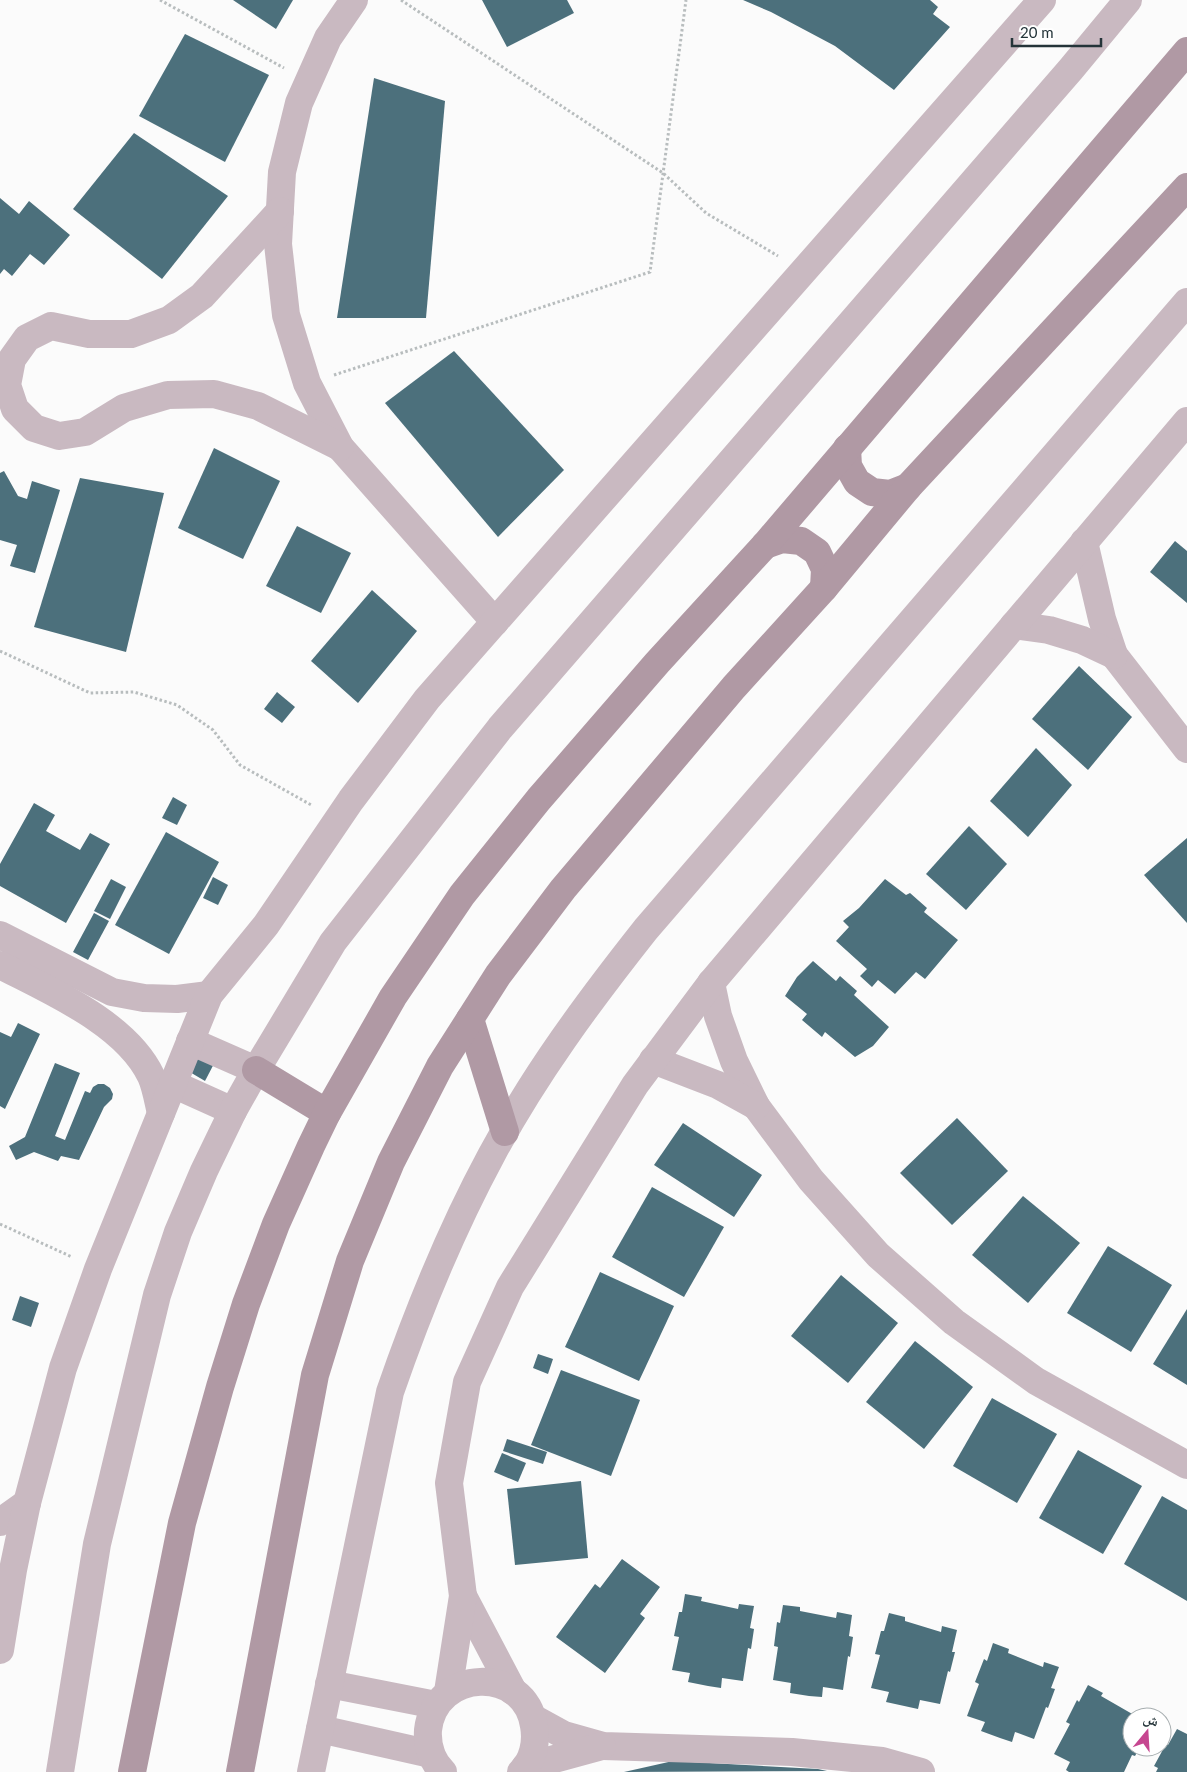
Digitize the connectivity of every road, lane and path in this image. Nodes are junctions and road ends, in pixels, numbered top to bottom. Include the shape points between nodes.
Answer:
1 (160, 0) edge
2 (354, 0) edge
3 (401, 0) edge
4 (686, 0) edge
5 (1128, 0) edge
6 (1029, 4) edge
7 (1187, 51) edge
8 (309, 82) junction
9 (664, 173) junction
10 (1187, 187) edge
11 (280, 211) junction
12 (804, 271) junction
13 (1187, 302) edge
14 (307, 383) junction
15 (1184, 429) edge
16 (340, 446) junction
17 (847, 448) junction
18 (908, 487) junction
19 (1084, 542) junction
20 (765, 546) junction
21 (824, 588) junction
22 (495, 622) junction
23 (1014, 625) junction
24 (0, 650) edge
25 (1114, 655) junction
26 (1187, 749) edge
27 (337, 819) junction
28 (0, 934) edge
29 (0, 965) edge
30 (94, 983) junction
31 (711, 983) junction
32 (209, 995) junction
33 (80, 1009) junction
34 (470, 1019) junction
35 (190, 1041) junction
36 (652, 1060) junction
37 (256, 1070) junction
38 (173, 1084) junction
39 (756, 1106) junction
40 (233, 1111) junction
41 (327, 1112) junction
42 (161, 1113) junction
43 (504, 1132) junction
44 (0, 1224) edge
45 (98, 1269) junction
46 (1187, 1465) edge
47 (27, 1504) junction
48 (0, 1522) edge
49 (463, 1596) junction
50 (0, 1650) edge
51 (329, 1684) junction
52 (513, 1691) junction
53 (442, 1699) junction
54 (533, 1718) junction
55 (320, 1729) junction
56 (603, 1746) junction
57 (437, 1766) edge
58 (522, 1770) edge
59 (60, 1772) edge
60 (132, 1772) edge
61 (240, 1772) edge
62 (312, 1772) edge
63 (921, 1772) edge

1 - 8 path
2 - 8 street via 328,38
3 - 9 path
4 - 9 path
5 - 37 street via 1065,77 500,728 333,942
6 - 12 street
7 - 17 street
8 - 11 street via 299,103 282,172
9 - 12 path via 706,213
9 - 14 path via 650,272
10 - 18 street
11 - 14 street via 278,244 286,315
11 - 16 street via 202,296 170,320 131,334 89,334 51,326 27,338 12,359 7,385 16,410 34,428 59,436 85,432 124,408 168,395 214,394 258,406
12 - 22 street
13 - 43 street via 646,929 563,1038
14 - 16 street
15 - 19 street
16 - 22 street
17 - 18 street via 848,466 857,482 872,492 890,494
17 - 20 street
18 - 21 street
19 - 23 street
19 - 25 street
20 - 21 street via 782,539 801,541 817,552 825,569
20 - 41 street via 539,798 462,895 393,997
21 - 34 street via 734,687 563,890 498,975
22 - 27 street via 427,699
23 - 25 street via 1066,635
23 - 31 street
24 - 27 path via 90,692 134,692 177,705 213,730 240,765
25 - 26 street
27 - 32 street via 266,925
28 - 30 street
29 - 33 street
30 - 32 street via 112,992 144,998 177,999
30 - 33 street
31 - 36 street
31 - 39 street via 718,1016 734,1061
32 - 35 street
33 - 42 street via 130,1044 151,1076
34 - 43 street
34 - 61 street via 440,1066 391,1162 350,1261 315,1375
35 - 37 street
35 - 38 street
36 - 39 street via 718,1085
36 - 49 street via 510,1287 467,1382 449,1482
37 - 40 street
37 - 41 street
38 - 40 street
38 - 42 street
39 - 46 street via 810,1180 878,1255 954,1322 1036,1381
40 - 59 street via 178,1232 157,1295 97,1544
41 - 60 street via 276,1224 220,1387 182,1523
42 - 45 street
43 - 51 street via 434,1274 390,1392
44 - 45 path
45 - 47 street via 63,1368
47 - 48 street
47 - 50 street
49 - 52 street
49 - 53 street
51 - 53 street
51 - 55 street
52 - 53 street via 498,1683 480,1681 463,1684
52 - 54 street
53 - 57 street via 429,1720 428,1737
54 - 56 street via 564,1735
54 - 58 street via 536,1736 532,1754
55 - 57 street
55 - 62 street
56 - 58 street
56 - 63 street via 792,1752 882,1761

